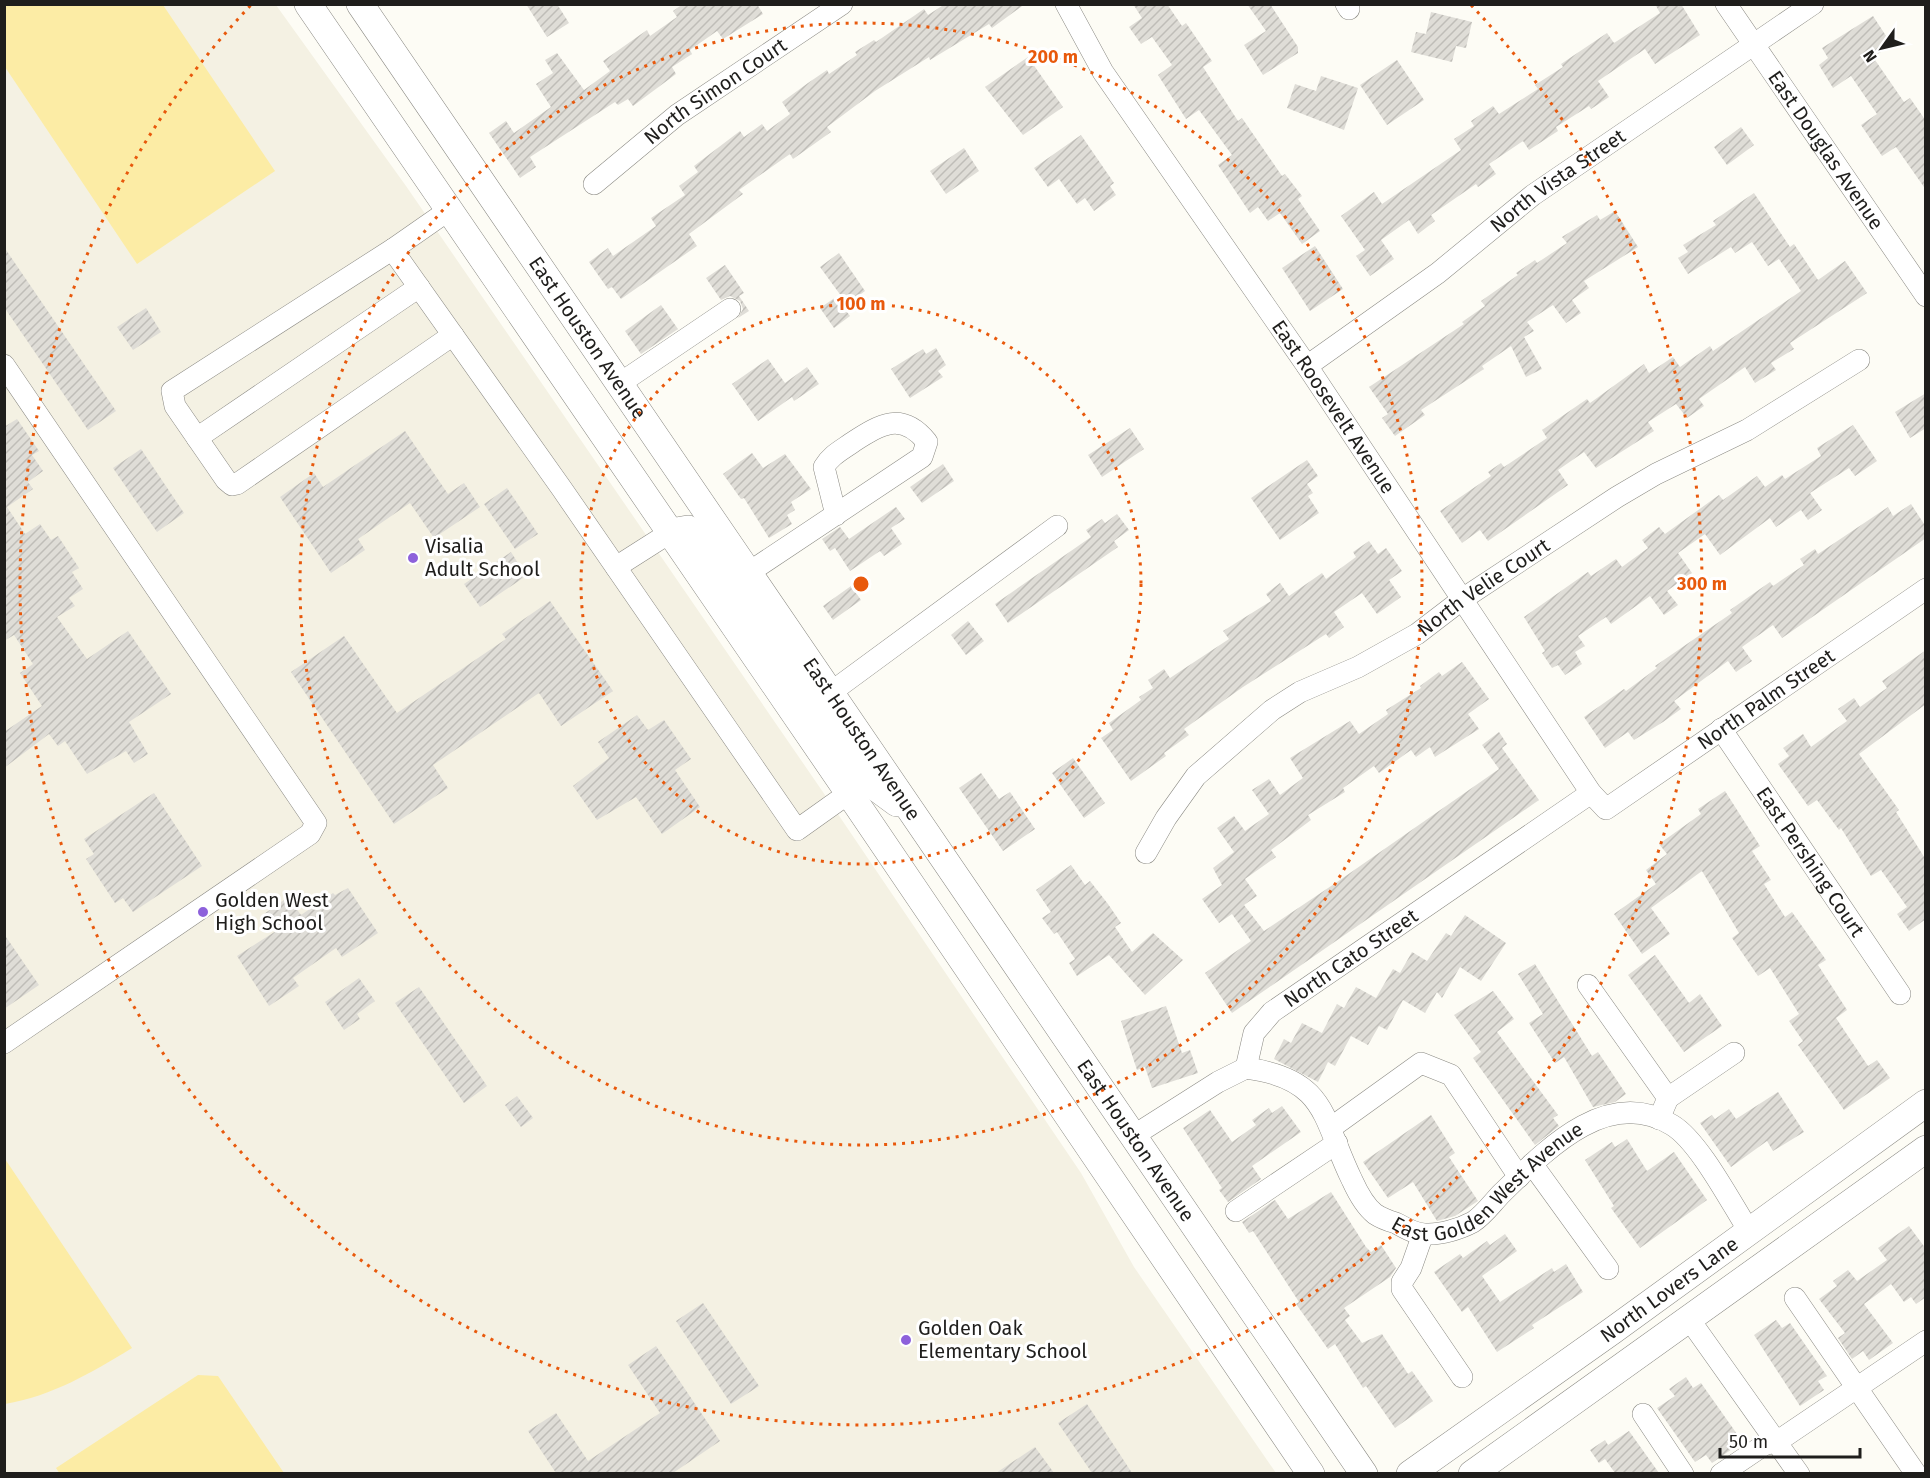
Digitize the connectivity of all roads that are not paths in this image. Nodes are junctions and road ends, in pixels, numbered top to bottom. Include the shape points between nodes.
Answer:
1 (308, 4) edge
2 (360, 4) edge
3 (842, 4) edge
4 (1066, 4) edge
5 (1726, 4) edge
6 (1813, 4) edge
7 (1754, 46) junction
8 (594, 184) dead end
9 (449, 210) junction
10 (393, 249) junction
11 (419, 287) junction
12 (1926, 296) edge
13 (730, 309) dead end
14 (453, 335) junction
15 (1859, 360) dead end
16 (4, 365) edge
17 (1307, 366) junction
18 (619, 384) junction
19 (197, 438) junction
20 (836, 515) junction
21 (1057, 526) dead end
22 (671, 532) junction
23 (616, 567) junction
24 (748, 573) junction
25 (1926, 589) edge
26 (1464, 598) junction
27 (830, 693) junction
28 (1721, 729) junction
29 (849, 793) junction
30 (1591, 793) junction
31 (1606, 809) joint
32 (911, 812) junction
33 (1146, 853) dead end
34 (1588, 984) dead end
35 (1900, 994) dead end
36 (4, 1043) edge
37 (1734, 1053) dead end
38 (1246, 1068) junction
39 (1668, 1098) junction
40 (1926, 1102) edge
41 (1659, 1119) junction
42 (1335, 1135) junction
43 (1133, 1136) junction
44 (1926, 1149) edge
45 (1526, 1170) junction
46 (1236, 1211) dead end
47 (1749, 1231) junction
48 (1423, 1234) junction
49 (1608, 1269) dead end
50 (1795, 1298) dead end
51 (1689, 1319) junction
52 (1926, 1341) edge
53 (1462, 1377) dead end
54 (1856, 1387) junction
55 (1643, 1414) dead end
56 (1778, 1441) junction
57 (1311, 1473) edge
58 (1364, 1473) edge
59 (1410, 1473) edge
60 (1472, 1473) edge
61 (1683, 1473) edge
62 (1721, 1473) edge
63 (1799, 1473) edge
64 (1916, 1473) edge

1 - 9 main road, East Houston Avenue
2 - 18 main road, East Houston Avenue
3 - 8 street, North Simon Court via 677,116
4 - 17 street, East Roosevelt Avenue via 1103,72
5 - 7 street, East Douglas Avenue
6 - 7 street, North Vista Street
7 - 12 street, East Douglas Avenue
7 - 17 street, North Vista Street via 1533,195 1438,273
9 - 10 street
9 - 22 main road, East Houston Avenue
10 - 11 street
10 - 19 street via 172,391 175,406
11 - 14 street
11 - 19 street
13 - 18 street
14 - 19 street via 237,484 226,480
14 - 23 street
15 - 26 street, North Velie Court via 1747,430 1617,497
16 - 36 street via 316,823 310,834
17 - 26 street, East Roosevelt Avenue
18 - 24 main road, East Houston Avenue
20 - 20 street via 922,457 927,442 916,428 894,422 877,427 830,457 824,467
20 - 24 street
21 - 27 street
22 - 23 street
22 - 29 main road, East Houston Avenue
22 - 32 main road via 688,529 706,547 863,778
23 - 29 street via 797,830
24 - 27 main road, East Houston Avenue
25 - 28 street, North Palm Street
26 - 30 street, East Roosevelt Avenue
26 - 33 street, North Velie Court via 1390,651 1300,692 1272,710 1196,776
27 - 32 main road, East Houston Avenue
28 - 31 street, North Palm Street
28 - 35 street, East Pershing Court
29 - 57 main road, East Houston Avenue
30 - 31 street, East Roosevelt Avenue
30 - 38 street, North Cato Street via 1272,1012 1254,1033
32 - 43 main road, East Houston Avenue
34 - 39 street
37 - 39 street
38 - 42 street, East Golden West Avenue via 1273,1072 1299,1084 1319,1105
38 - 43 street
39 - 41 street
40 - 47 main road, North Lovers Lane
41 - 45 street, East Golden West Avenue via 1645,1114 1611,1114 1579,1126
41 - 47 street, East Golden West Avenue via 1673,1125 1694,1147
42 - 45 street via 1421,1063 1450,1075
42 - 46 street
42 - 48 street, East Golden West Avenue via 1357,1189 1375,1214
43 - 58 main road, East Houston Avenue
44 - 51 main road, North Lovers Lane
45 - 48 street, East Golden West Avenue via 1473,1221 1442,1233
45 - 49 street
47 - 59 main road, North Lovers Lane
48 - 53 street via 1402,1289
50 - 54 street
51 - 56 street
51 - 60 main road, North Lovers Lane
52 - 54 street
54 - 56 street
54 - 64 street
55 - 61 street
56 - 62 street via 1764,1445
56 - 63 street

